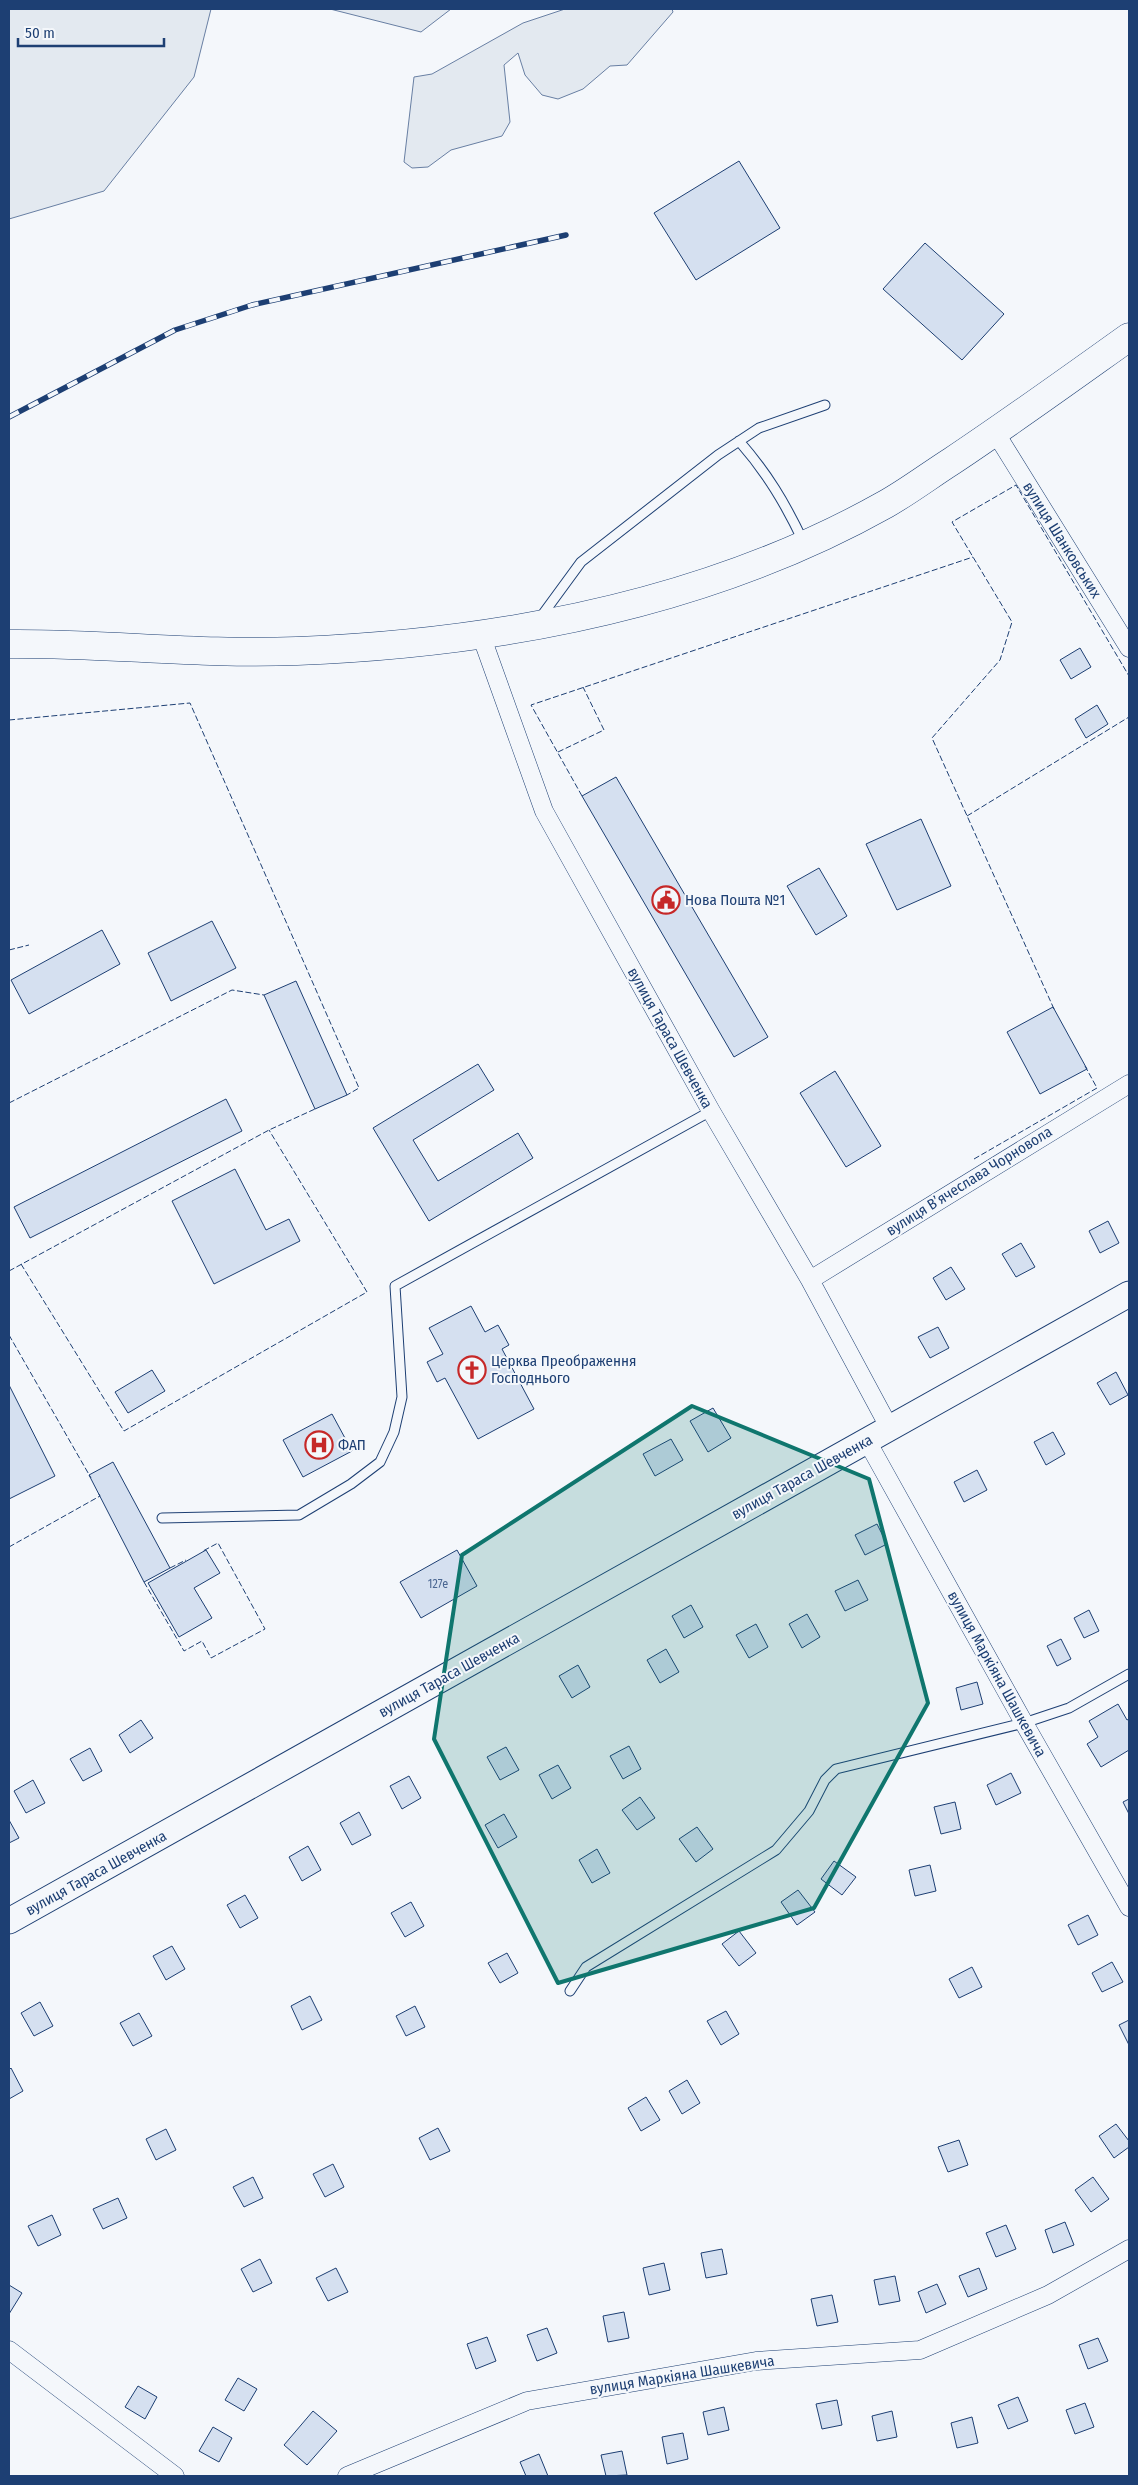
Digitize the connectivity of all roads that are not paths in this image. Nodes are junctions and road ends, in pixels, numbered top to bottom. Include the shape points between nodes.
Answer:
1 (1129, 337) edge
2 (825, 405) dead end
3 (995, 432) junction
4 (740, 441) junction
5 (804, 544) junction
6 (534, 626) junction
7 (481, 635) junction
8 (9, 644) edge
9 (1129, 648) edge
10 (1129, 1084) edge
11 (710, 1111) junction
12 (810, 1280) junction
13 (1129, 1294) edge
14 (889, 1427) junction
15 (867, 1440) junction
16 (162, 1518) dead end
17 (1129, 1674) edge
18 (1024, 1723) junction
19 (1129, 1906) edge
20 (9, 1921) edge
21 (570, 1991) dead end
22 (1129, 2249) edge
23 (9, 2350) edge
24 (175, 2476) edge
25 (347, 2476) edge

1 - 3 highway
2 - 4 lane via 759,428
3 - 5 highway via 889,503
3 - 9 street, вулиця Шанковських
4 - 5 lane via 763,467
4 - 6 lane via 581,562
5 - 6 highway via 732,574 658,597
6 - 7 highway
7 - 8 highway via 297,651 211,652
7 - 11 street, вулиця Тараса Шевченка via 544,811
10 - 12 street, вулиця Вʼячеслава Чорновола
11 - 12 street, вулиця Тараса Шевченка
11 - 16 lane via 395,1286 402,1397 394,1432 380,1462 351,1484 299,1514
12 - 14 street, вулиця Тараса Шевченка
13 - 14 street, вулиця Тараса Шевченка
14 - 15 street, вулиця Тараса Шевченка
15 - 18 street, вулиця Маркіяна Шашкевича
15 - 20 street, вулиця Тараса Шевченка
17 - 18 lane via 1069,1708
18 - 19 street, вулиця Маркіяна Шашкевича
18 - 21 lane via 836,1769 825,1780 810,1810 776,1850 586,1967
22 - 25 street, вулиця Маркіяна Шашкевича via 1048,2295 920,2350 756,2361 527,2401
23 - 24 street

